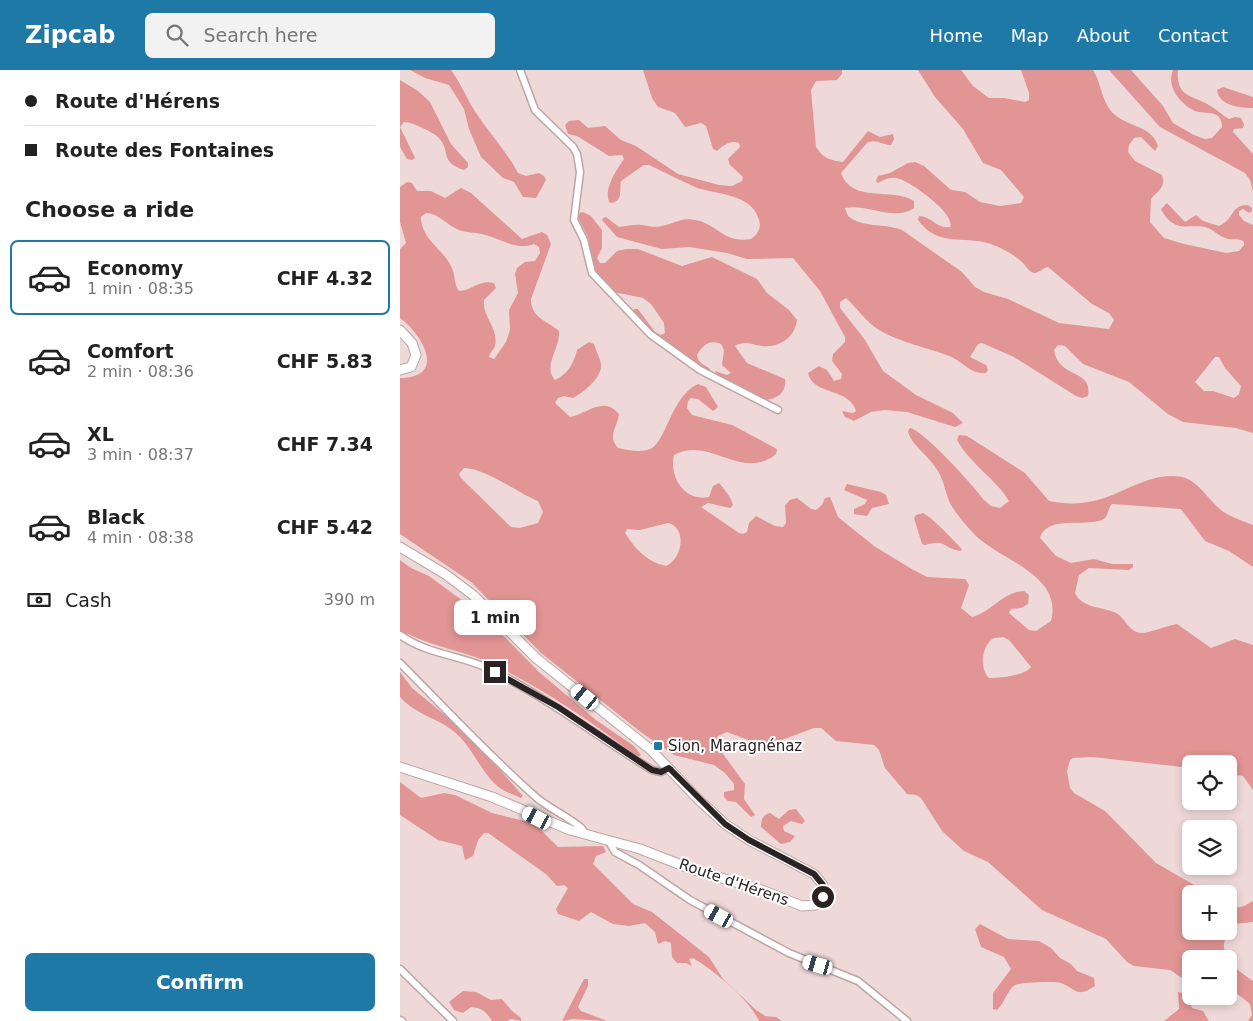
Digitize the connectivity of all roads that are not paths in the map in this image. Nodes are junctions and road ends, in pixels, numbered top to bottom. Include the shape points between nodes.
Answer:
1 (520, 70) edge
2 (400, 330) edge
3 (400, 370) edge
4 (778, 410) dead end
5 (400, 547) edge
6 (400, 635) edge
7 (400, 663) edge
8 (400, 767) edge
9 (669, 768) junction
10 (583, 834) junction
11 (608, 840) junction
12 (400, 969) edge
13 (453, 1021) edge
14 (907, 1021) edge

1 - 4 street via 535,110 574,147 577,154 580,172 574,220 584,240 592,274 650,334 700,370
2 - 3 main road via 412,343 416,355 411,367
5 - 9 main road, Route d'Hérens via 463,587 536,658 631,733
6 - 9 street via 431,651 474,661 558,707 652,770 661,772
7 - 10 street via 535,797 579,825
8 - 10 main road, Route d'Hérens via 492,797
9 - 11 main road, Route d'Hérens via 725,824 814,874 823,888 820,902 802,906
10 - 11 main road, Route d'Hérens
11 - 14 street via 615,852 680,894 798,957 858,980
12 - 13 street

